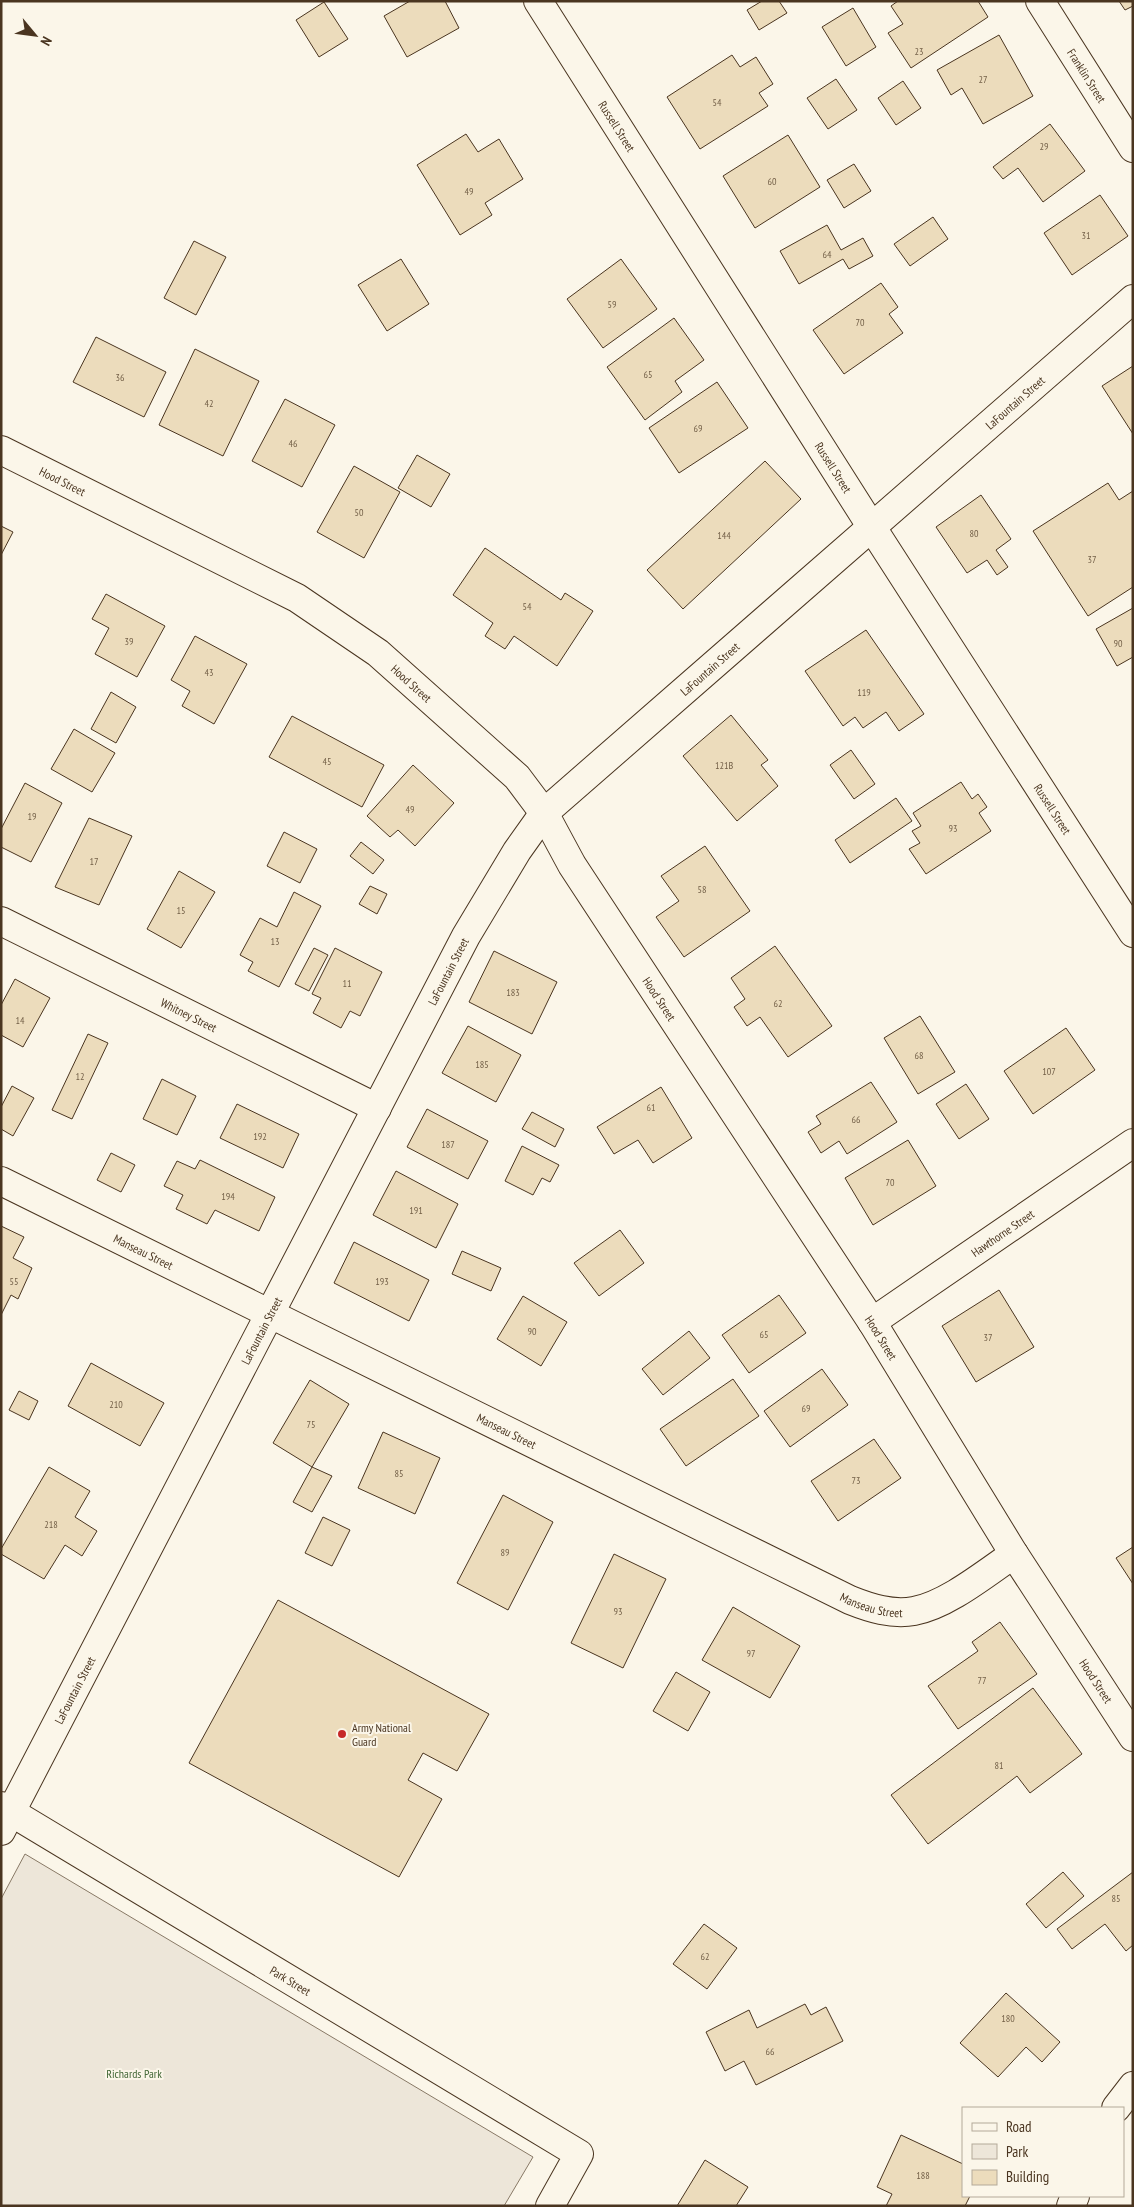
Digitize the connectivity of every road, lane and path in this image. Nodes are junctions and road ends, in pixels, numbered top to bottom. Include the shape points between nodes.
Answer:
1 (538, 1) edge
2 (1040, 1) edge
3 (1133, 148) edge
4 (1133, 299) edge
5 (1, 450) edge
6 (871, 526) junction
7 (544, 813) junction
8 (1, 922) edge
9 (1133, 933) edge
10 (377, 1108) junction
11 (1133, 1144) edge
12 (1, 1181) edge
13 (270, 1315) junction
14 (872, 1322) junction
15 (1014, 1554) junction
16 (1133, 1738) edge
17 (5, 1816) edge
18 (1133, 2086) edge
19 (1117, 2107) edge
20 (550, 2206) edge

1 - 6 street, Russell Street
2 - 3 street, Franklin Street
4 - 6 street, LaFountain Street
5 - 7 street, Hood Street via 305,603 378,652 517,777
6 - 7 street, LaFountain Street
6 - 9 street, Russell Street
7 - 10 street, LaFountain Street via 466,936
7 - 14 street, Hood Street via 572,865
8 - 10 street, Whitney Street
10 - 13 street, LaFountain Street
11 - 14 street, Hawthorne Street
12 - 13 street, Manseau Street
13 - 15 street, Manseau Street via 872,1609 914,1611 935,1604
13 - 17 street, LaFountain Street
14 - 15 street, Hood Street
15 - 16 street, Hood Street
17 - 20 street, Park Street via 579,2154
18 - 19 street

